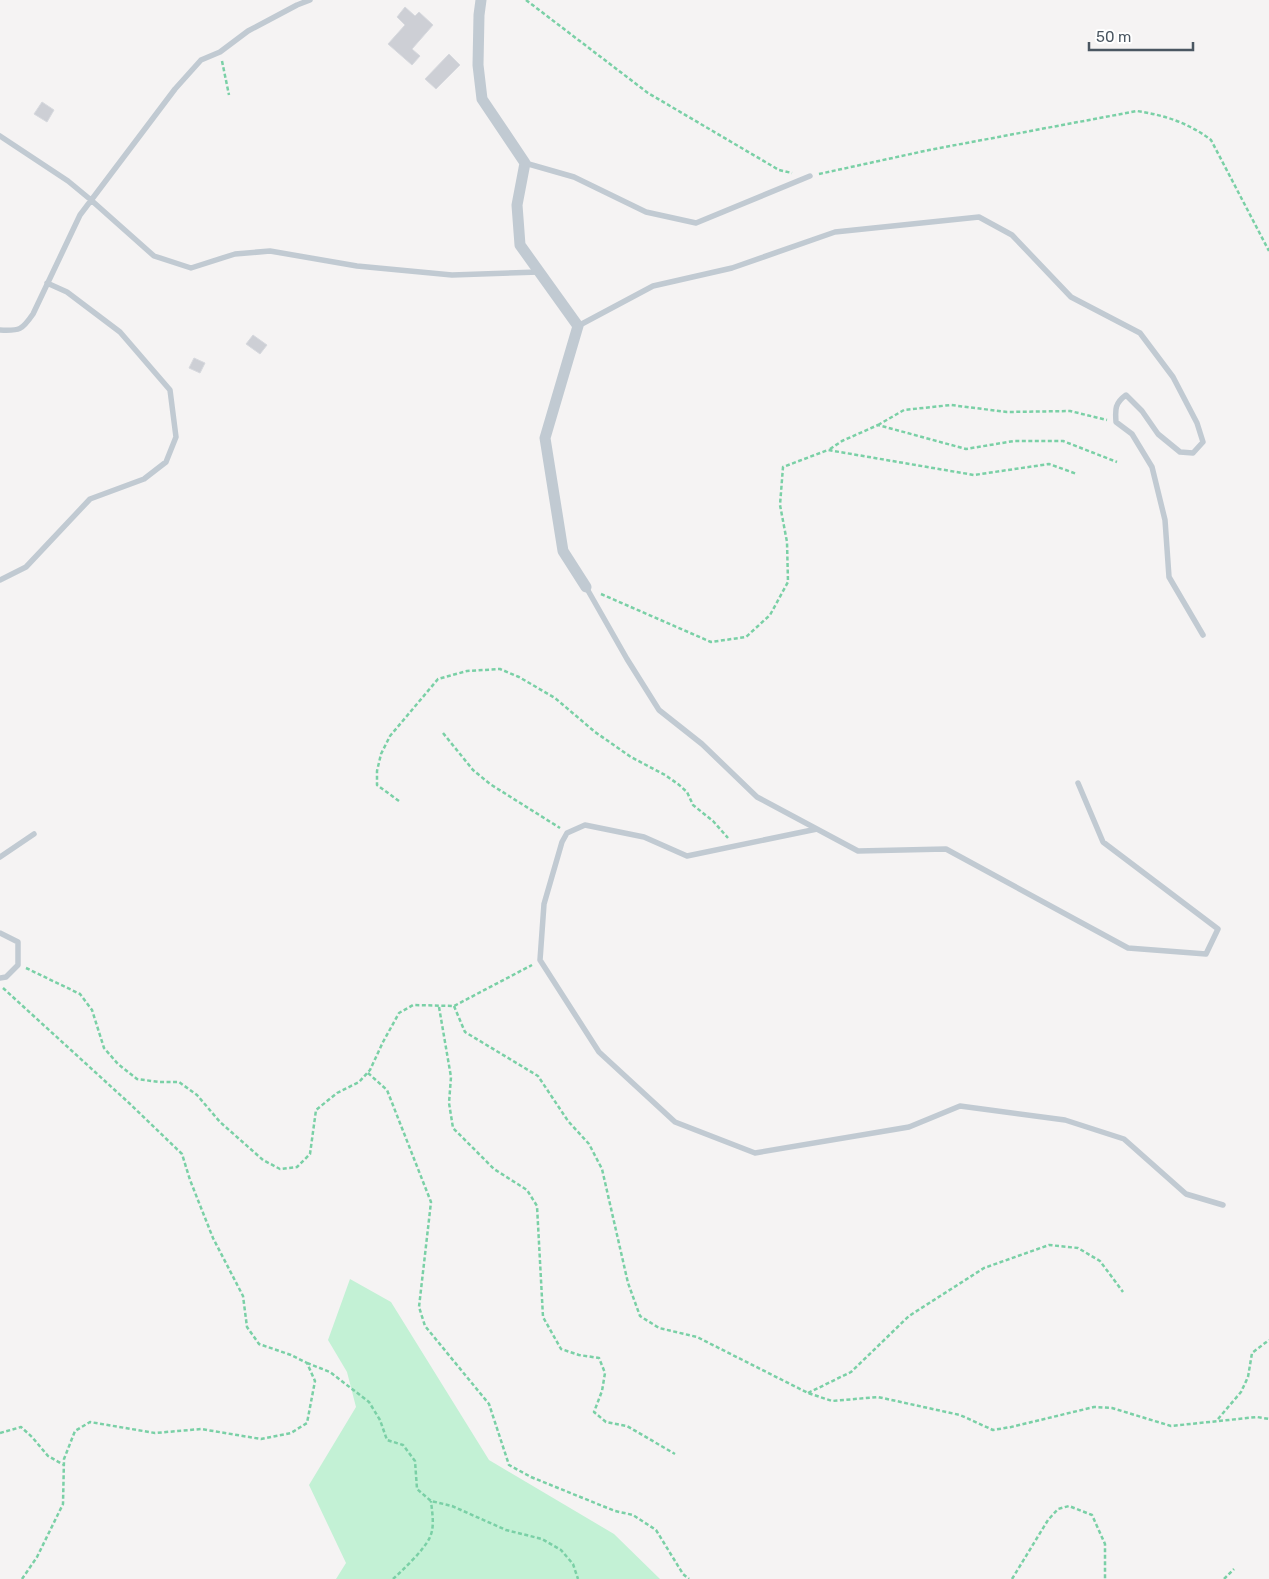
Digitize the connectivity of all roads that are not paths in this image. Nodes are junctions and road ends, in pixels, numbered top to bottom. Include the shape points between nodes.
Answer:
1 (310, 0) edge
2 (481, 0) edge
3 (0, 136) edge
4 (525, 162) junction
5 (810, 176) road end
6 (91, 200) junction
7 (540, 272) junction
8 (47, 284) junction
9 (578, 326) junction
10 (0, 330) edge
11 (0, 580) edge
12 (586, 588) joint
13 (1203, 634) dead end
14 (1078, 783) dead end
15 (817, 829) junction
16 (34, 834) dead end
17 (0, 857) edge
18 (0, 933) edge
19 (0, 978) edge
20 (1223, 1205) dead end

1 - 6 lane via 248,31 220,52 201,60 175,89
2 - 4 street via 478,65 482,99
3 - 6 lane
4 - 5 lane via 574,177 646,212 696,223
4 - 7 street via 517,205 520,245
6 - 7 lane via 154,256 191,268 235,254 270,251 357,266 452,275
6 - 8 lane via 80,215
7 - 9 street
8 - 10 lane via 25,327
8 - 11 lane via 67,292 120,332 170,390 176,437 166,462 144,478 90,499 26,567
9 - 12 street via 545,438 563,551
9 - 13 lane via 653,286 732,268 835,232 979,217 1012,235 1071,297 1140,333 1173,377 1197,423 1203,442 1193,453 1180,452 1158,434 1126,395 1118,401 1115,409 1116,422 1132,434 1152,467 1166,520 1170,577
12 - 15 lane via 659,710 702,744 757,797
14 - 15 lane via 1103,842 1218,930 1206,954 1128,948 946,849 858,851
15 - 20 lane via 687,856 644,837 585,825 567,833 544,904 540,960 598,1052 675,1122 754,1153 909,1127 960,1106 1065,1120 1124,1139 1186,1194
16 - 17 lane
18 - 19 lane via 18,942 18,965 6,977

